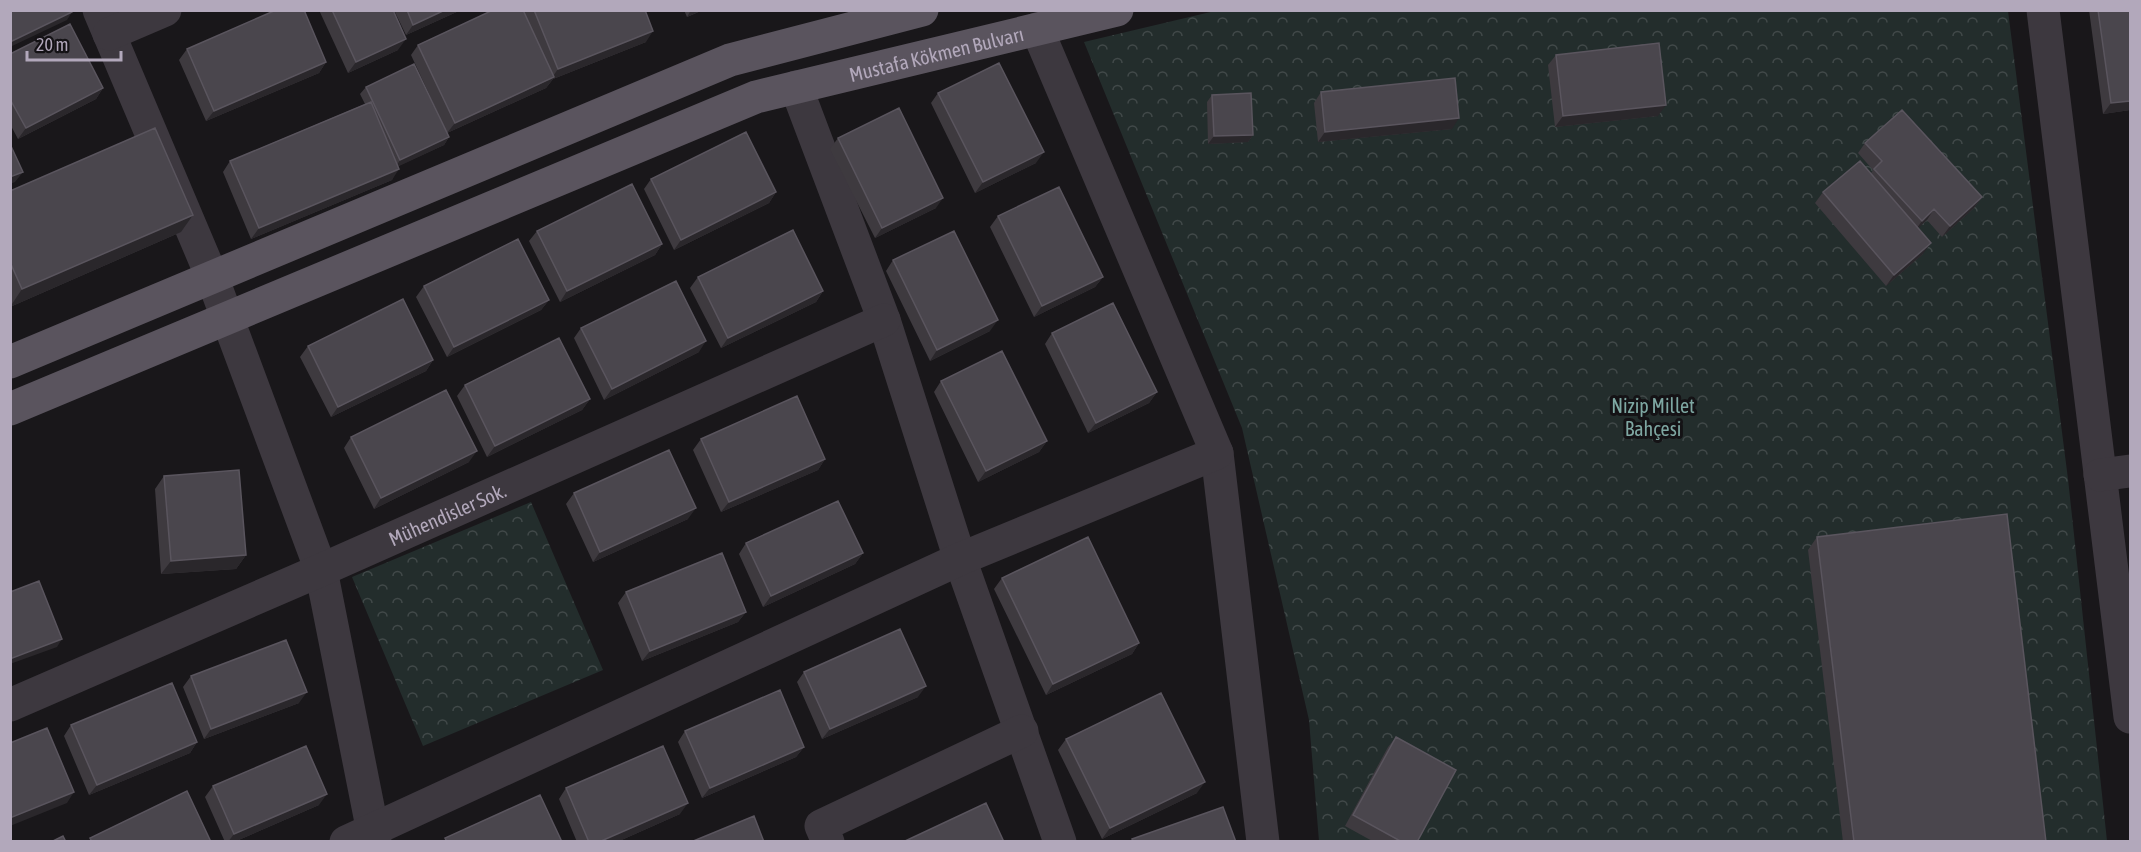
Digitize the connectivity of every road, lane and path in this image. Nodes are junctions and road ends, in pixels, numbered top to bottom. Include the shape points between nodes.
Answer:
1 (165, 10) edge
2 (922, 10) edge
3 (1117, 10) edge
4 (2043, 10) edge
5 (878, 16) edge
6 (104, 22) edge
7 (1037, 29) junction
8 (796, 87) junction
9 (212, 277) junction
10 (226, 318) junction
11 (884, 320) junction
12 (10, 362) edge
13 (10, 409) edge
14 (1217, 453) junction
15 (2115, 473) edge
16 (960, 559) junction
17 (321, 570) junction
18 (10, 705) edge
19 (2130, 717) edge
20 (1022, 732) junction
21 (365, 838) edge
22 (828, 842) edge
23 (1060, 842) edge
24 (1263, 842) edge

1 - 6 street
2 - 5 main road
3 - 7 main road, Mustafa Kökmen Bulvarı
4 - 15 street
5 - 9 main road via 730,60
6 - 9 street
7 - 8 main road, Mustafa Kökmen Bulvarı
7 - 14 street
8 - 10 main road, Mustafa Kökmen Bulvarı via 756,97
8 - 11 street
9 - 10 street
9 - 12 main road
10 - 13 main road, Mustafa Kökmen Bulvarı
10 - 17 street
11 - 16 street
11 - 17 street, Mühendisler Sok.
14 - 16 street
14 - 24 street
15 - 19 street
16 - 20 street
16 - 21 street
17 - 18 street, Mühendisler Sok.
17 - 21 street
20 - 22 street via 821,826
20 - 23 street

